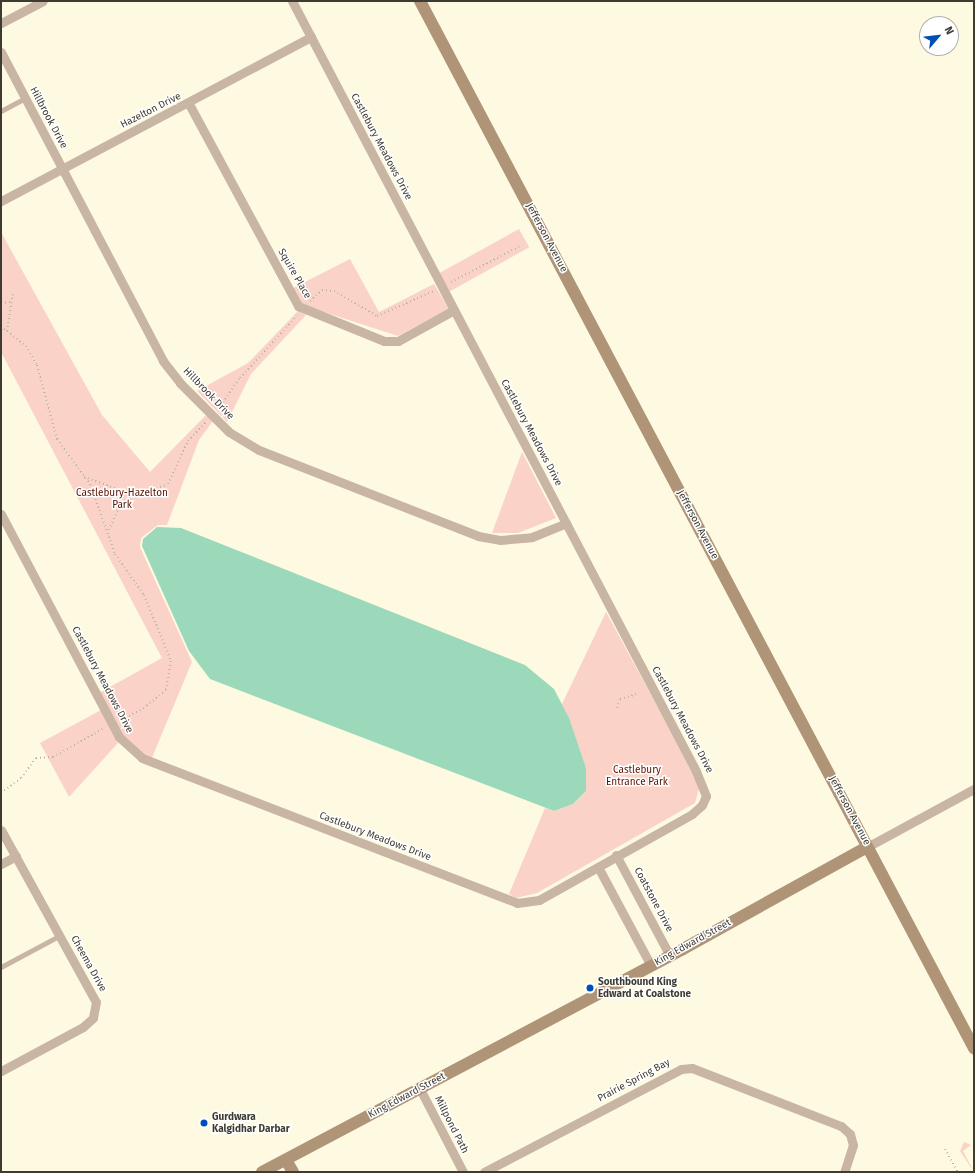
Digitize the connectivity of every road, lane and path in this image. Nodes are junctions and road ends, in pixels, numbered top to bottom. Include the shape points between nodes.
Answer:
1 (43, 1) edge
2 (292, 1) edge
3 (420, 1) edge
4 (1, 23) edge
5 (311, 37) junction
6 (1, 52) edge
7 (25, 98) junction
8 (189, 104) junction
9 (1, 111) edge
10 (62, 169) junction
11 (1, 201) edge
12 (522, 246) dead end
13 (442, 287) junction
14 (13, 292) dead end
15 (10, 302) junction
16 (1, 303) edge
17 (304, 309) junction
18 (454, 310) junction
19 (1, 326) edge
20 (7, 331) junction
21 (211, 416) junction
22 (84, 477) junction
23 (136, 495) junction
24 (1, 514) edge
25 (566, 523) junction
26 (109, 532) junction
27 (637, 694) dead end
28 (617, 708) dead end
29 (112, 724) junction
30 (974, 789) edge
31 (1, 793) edge
32 (1, 830) edge
33 (867, 846) junction
34 (616, 855) junction
35 (16, 856) junction
36 (1, 864) edge
37 (598, 867) junction
38 (60, 936) junction
39 (670, 956) junction
40 (651, 966) junction
41 (1, 967) edge
42 (974, 1048) edge
43 (1, 1071) edge
44 (420, 1089) junction
45 (945, 1149) dead end
46 (286, 1160) junction
47 (262, 1172) edge
48 (292, 1172) edge
49 (463, 1172) edge
50 (484, 1172) edge
51 (844, 1172) edge
52 (958, 1172) edge

1 - 4 street
2 - 5 street, Castlebury Meadows Drive
3 - 33 street, Jefferson Avenue
5 - 8 street, Hazelton Drive
5 - 13 street, Castlebury Meadows Drive
6 - 7 street, Hillbrook Drive
7 - 9 lane
7 - 10 street, Hillbrook Drive
8 - 10 street, Hazelton Drive
8 - 17 street, Squire Place via 298,306
10 - 11 street, Hazelton Drive
10 - 21 street, Hillbrook Drive via 163,361
12 - 13 path
13 - 17 path via 377,316 334,291 322,290
13 - 18 street, Castlebury Meadows Drive
14 - 15 path
15 - 16 path
15 - 20 path
17 - 18 street, Squire Place via 384,341 398,341
17 - 21 path via 240,378
18 - 25 street, Castlebury Meadows Drive
19 - 20 path
20 - 22 path via 26,346 36,366 56,439
21 - 23 path via 188,441 168,484
21 - 25 street, Hillbrook Drive via 259,450 478,536 500,540 532,537
22 - 23 path
22 - 26 path
23 - 26 path via 119,508
24 - 29 street, Castlebury Meadows Drive
25 - 34 street, Castlebury Meadows Drive via 696,771 706,796 692,814
26 - 29 path via 115,554 144,595 171,661 166,690 144,708
27 - 28 path via 620,699
29 - 31 path via 53,757 36,758 21,778
29 - 37 street, Castlebury Meadows Drive via 128,749 142,758 504,899 528,903 539,900
30 - 33 street, King Edward Street
32 - 35 street, Cheema Drive
33 - 39 street, King Edward Street
33 - 42 street, Jefferson Avenue
34 - 37 street, Castlebury Meadows Drive
34 - 39 street, Coatstone Drive
35 - 36 street
35 - 38 street, Cheema Drive
37 - 40 street
38 - 41 lane
38 - 43 street, Cheema Drive via 96,1002 93,1018 83,1027
39 - 40 street, King Edward Street
40 - 44 street, King Edward Street
44 - 46 street, King Edward Street
44 - 49 street, Millpond Path
45 - 52 path
46 - 47 street, King Edward Street
46 - 48 street
50 - 51 street, Prairie Spring Bay via 681,1069 692,1068 841,1126 850,1134 853,1145

